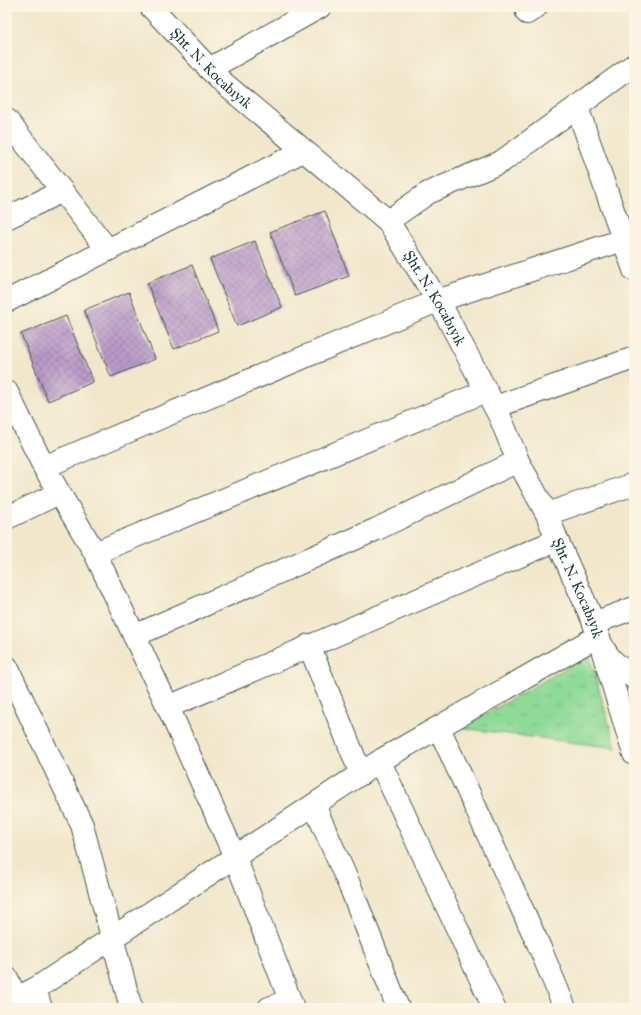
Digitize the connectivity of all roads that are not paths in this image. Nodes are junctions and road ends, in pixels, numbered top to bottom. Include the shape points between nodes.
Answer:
1 (151, 7) edge
2 (320, 7) edge
3 (634, 65) edge
4 (209, 69) junction
5 (578, 107) junction
6 (7, 120) edge
7 (303, 151) junction
8 (62, 191) junction
9 (7, 218) edge
10 (388, 221) junction
11 (623, 240) junction
12 (108, 250) junction
13 (634, 270) edge
14 (7, 301) edge
15 (438, 301) junction
16 (634, 358) edge
17 (7, 392) edge
18 (490, 399) junction
19 (518, 461) junction
20 (44, 467) junction
21 (634, 484) edge
22 (59, 492) junction
23 (547, 514) junction
24 (7, 518) edge
25 (557, 540) junction
26 (95, 553) junction
27 (634, 608) edge
28 (596, 630) junction
29 (134, 636) junction
30 (309, 646) junction
31 (7, 667) edge
32 (634, 678) edge
33 (168, 707) junction
34 (439, 728) junction
35 (634, 754) edge
36 (380, 762) junction
37 (361, 774) junction
38 (314, 805) junction
39 (235, 857) junction
40 (112, 937) junction
41 (7, 978) edge
42 (25, 999) edge
43 (291, 1004) edge
44 (131, 1008) edge
45 (269, 1008) edge
46 (398, 1008) edge
47 (494, 1008) edge
48 (565, 1008) edge

1 - 4 street, Şht. N. Kocabıyık
2 - 4 street
3 - 5 street
4 - 7 street, Şht. N. Kocabıyık
5 - 10 street via 501,162 428,193
5 - 11 street
6 - 8 street
7 - 10 street, Şht. N. Kocabıyık
7 - 12 street
8 - 9 street
8 - 12 street
10 - 15 street, Şht. N. Kocabıyık
11 - 13 street
11 - 15 street
12 - 14 street
15 - 18 street, Şht. N. Kocabıyık
15 - 20 street
16 - 18 street
17 - 20 street
18 - 19 street, Şht. N. Kocabıyık
18 - 26 street
19 - 23 street, Şht. N. Kocabıyık
19 - 29 street via 377,529
20 - 22 street
21 - 23 street
22 - 24 street
22 - 26 street
23 - 25 street, Şht. N. Kocabıyık
25 - 28 street, Şht. N. Kocabıyık
25 - 30 street
26 - 29 street
27 - 28 street
28 - 32 street via 604,653
28 - 34 street
28 - 35 street, Şht. N. Kocabıyık
29 - 33 street
30 - 33 street
30 - 37 street
31 - 40 street via 82,825
33 - 39 street
34 - 36 street
34 - 48 street
36 - 37 street
36 - 47 street
37 - 38 street
38 - 39 street
38 - 46 street via 352,891
39 - 40 street
39 - 43 street
40 - 42 street
40 - 44 street
41 - 42 street
43 - 45 street

